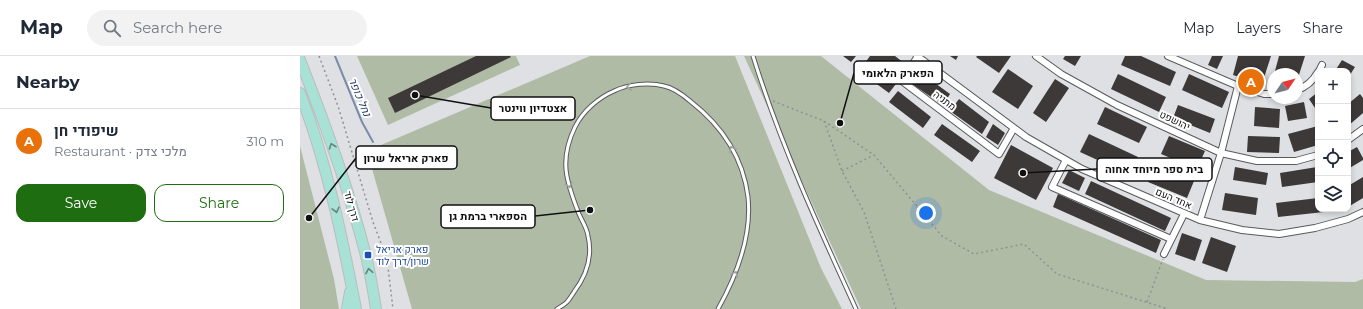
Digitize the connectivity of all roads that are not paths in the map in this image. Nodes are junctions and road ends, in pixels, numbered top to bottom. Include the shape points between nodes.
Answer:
1 (753, 56) edge
2 (918, 56) edge
3 (1036, 56) edge
4 (1168, 56) edge
5 (1185, 56) edge
6 (300, 60) edge
7 (1182, 63) junction
8 (1315, 78) edge
9 (1238, 86) junction
10 (1303, 88) edge
11 (300, 92) edge
12 (1267, 94) edge
13 (1014, 128) junction
14 (1363, 129) edge
15 (1351, 138) edge
16 (1221, 153) junction
17 (1315, 156) edge
18 (1066, 160) junction
19 (1363, 212) edge
20 (1184, 214) junction
21 (1200, 220) junction
22 (1171, 239) junction
23 (1164, 254) road end
24 (351, 284) junction
25 (347, 309) edge
26 (356, 309) edge
27 (376, 309) edge
28 (557, 309) edge
29 (718, 309) edge
30 (856, 309) edge

1 - 30 lane via 766,98
2 - 13 street, אחד העם
2 - 13 street, מתניה via 902,81 999,154
3 - 16 street, יהושפט via 1061,74 1117,105
4 - 7 street
5 - 7 lane
27 -> 6 main road, דרך לוד via 365,253 348,190
7 - 9 street
8 - 10 street
9 - 12 street
9 - 16 street
11 -> 24 main road, דרך לוד via 326,170
13 - 18 street, אחד העם
14 - 15 street
16 - 17 street, יהושפט via 1257,161 1296,161
16 - 21 street
18 - 20 street, אחד העם
18 - 22 street via 1052,187
19 - 21 street, אחד העם via 1348,220 1279,234 1242,230
20 - 21 street, אחד העם
20 - 22 street
22 - 23 street
24 - 25 main road
24 - 26 main road, דרך לוד
29 -> 28 lane via 738,266 747,233 748,198 738,161 725,135 694,104 679,92 665,86 644,83 615,90 591,105 578,121 571,136 566,150 568,184 588,236 590,252 587,270 578,287 567,302

